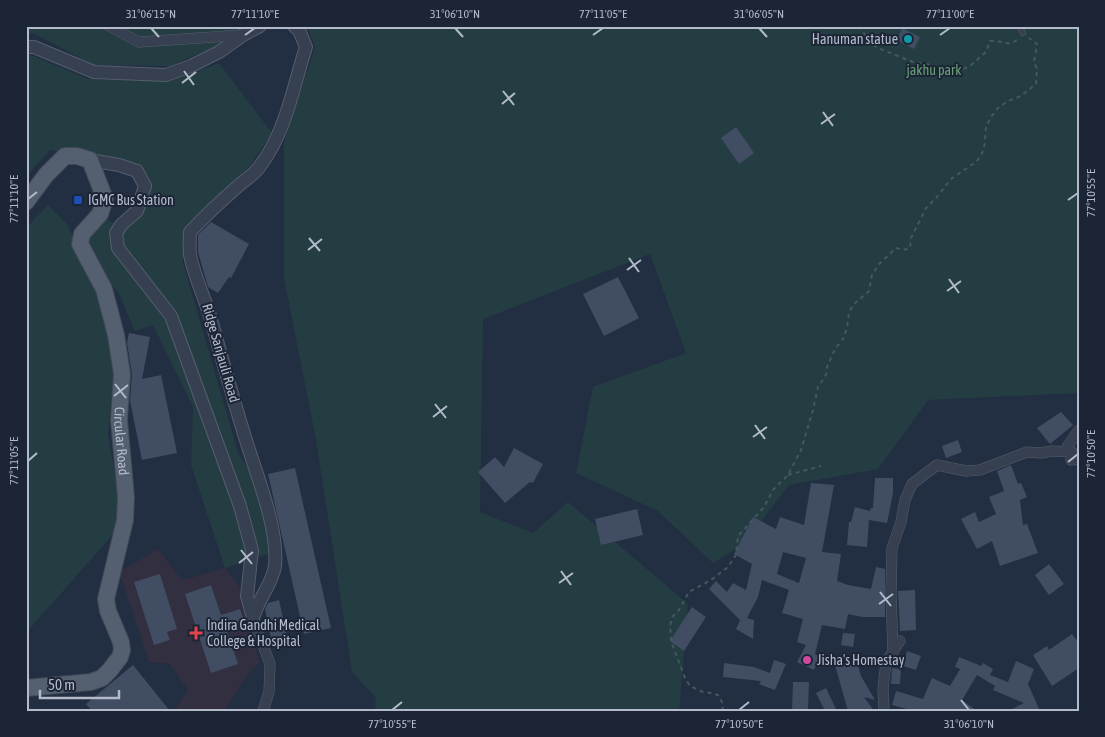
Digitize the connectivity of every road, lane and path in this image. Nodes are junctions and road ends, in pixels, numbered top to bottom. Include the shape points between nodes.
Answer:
1 (109, 26) edge
2 (260, 26) edge
3 (294, 26) edge
4 (859, 26) edge
5 (1019, 26) edge
6 (1023, 33) junction
7 (242, 35) junction
8 (26, 47) edge
9 (90, 160) junction
10 (26, 202) edge
11 (1079, 430) edge
12 (1075, 456) edge
13 (821, 466) dead end
14 (788, 476) junction
15 (253, 618) junction
16 (900, 641) dead end
17 (892, 653) junction
18 (26, 688) edge
19 (263, 711) edge
20 (723, 711) edge
21 (884, 711) edge

1 - 7 street via 139,42
2 - 7 street
3 - 15 street, Ridge Sanjauli Road via 306,48 276,139 260,167 190,232 190,254 265,500 272,533 275,565
4 - 6 path via 871,44 878,48 913,62 956,72 970,66 986,52 990,41 1006,45 1015,42
5 - 6 lane
6 - 14 path via 1037,44 1034,62 1036,84 998,108 990,118 980,157 951,179 926,208 910,238 910,248 896,248 872,275 869,291 849,312 843,339 818,387 801,450
7 - 8 street via 220,52 166,75 94,72 34,46
9 - 10 main road via 65,156
9 - 15 street via 136,171 145,186 137,211 116,233 118,248 170,316 201,397 250,540 252,562 247,596
9 - 18 main road, Circular Road via 105,199 100,214 82,234 80,244 104,289 122,374 119,420 125,520 106,599 122,650 102,678 91,682
11 - 12 street via 1067,447
12 - 17 street via 1052,451 1027,452 980,470 966,471 937,465 912,484 892,548
13 - 14 path
14 - 20 path via 773,490 764,507 738,536 736,555 728,567 689,592 670,625 671,642 685,678 690,686 718,695
15 - 19 street via 270,664
16 - 17 street
17 - 21 street via 886,662

